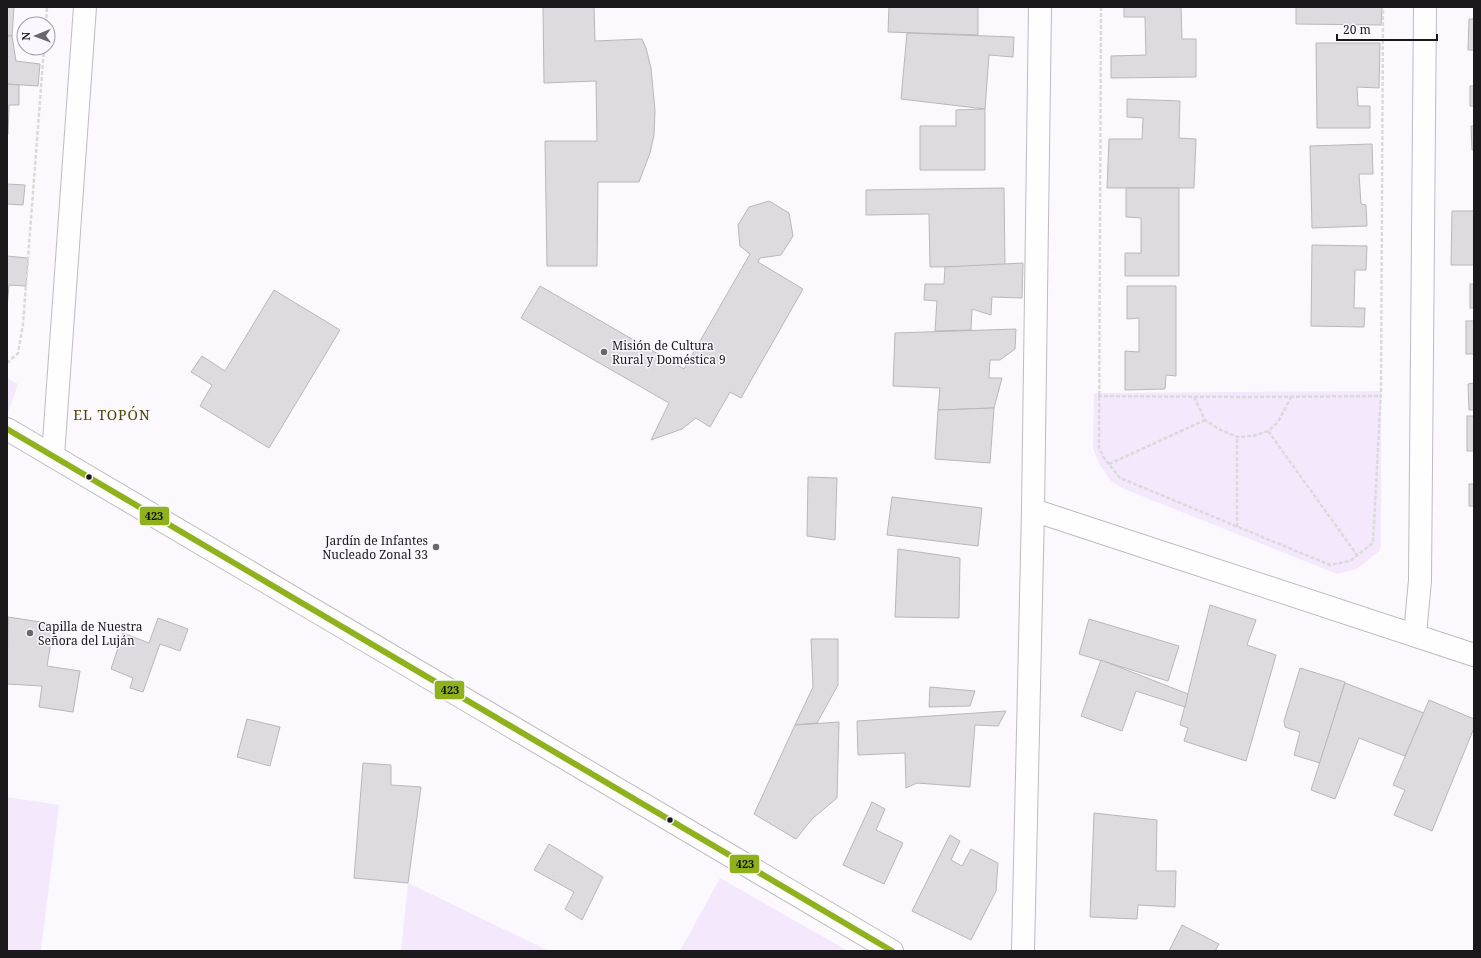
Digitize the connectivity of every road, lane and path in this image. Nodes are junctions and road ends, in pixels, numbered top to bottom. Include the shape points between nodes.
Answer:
1 (85, 7) edge
2 (1040, 7) edge
3 (1101, 7) edge
4 (1384, 7) edge
5 (1425, 7) edge
6 (43, 56) edge
7 (7, 363) edge
8 (1098, 396) junction
9 (1380, 396) junction
10 (1194, 397) junction
11 (1291, 397) junction
12 (1205, 420) junction
13 (7, 429) edge
14 (1268, 431) junction
15 (1237, 436) junction
16 (52, 456) junction
17 (1110, 464) junction
18 (1033, 510) junction
19 (1237, 527) junction
20 (1357, 555) junction
21 (1415, 635) junction
22 (1474, 655) edge
23 (892, 951) edge
24 (1023, 951) edge

1 - 16 street
2 - 18 street
3 - 8 path
4 - 9 path
5 - 21 street via 1420,580
6 - 7 path via 22,324 18,353
8 - 10 path
8 - 17 path via 1099,448
9 - 11 path
9 - 20 path via 1373,543
10 - 11 path
10 - 12 path
11 - 14 path via 1278,422
12 - 15 path
12 - 17 path
13 - 16 street
14 - 15 path via 1253,436
14 - 20 path
15 - 19 path
16 - 23 street
17 - 19 path via 1120,478
18 - 21 street
18 - 24 street
19 - 20 path via 1330,565 1350,561
21 - 22 street

